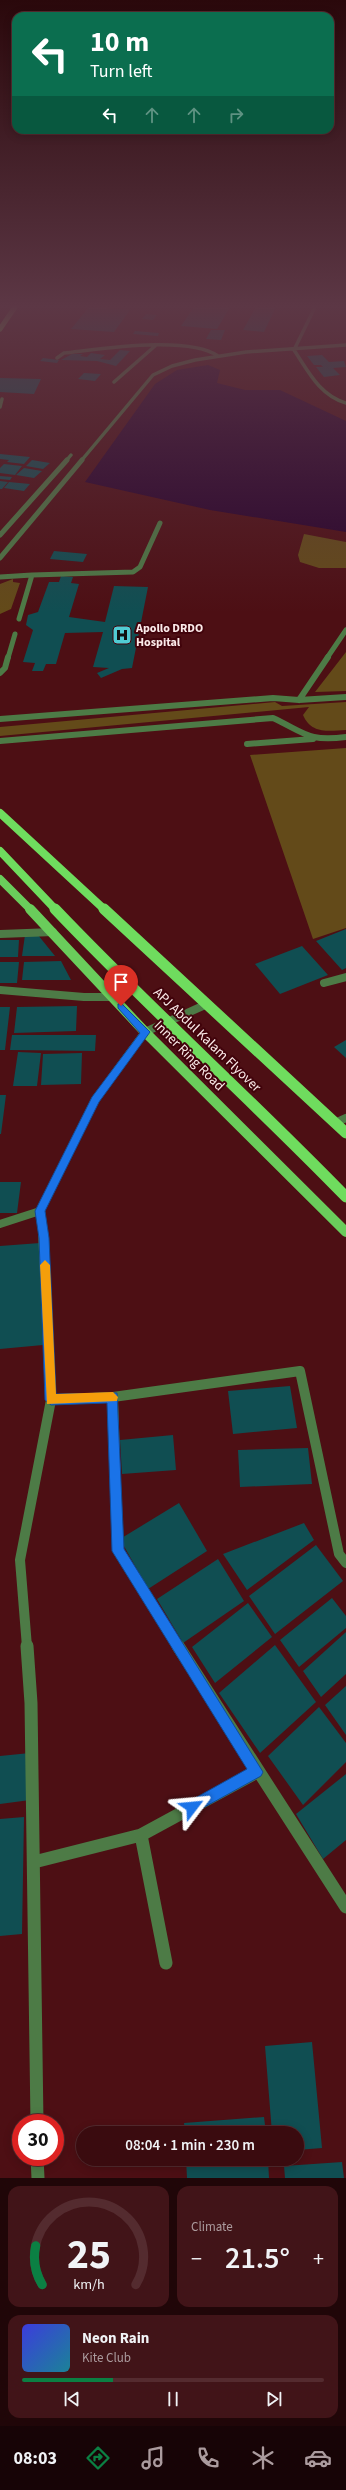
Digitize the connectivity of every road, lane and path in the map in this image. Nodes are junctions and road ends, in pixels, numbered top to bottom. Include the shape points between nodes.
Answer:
1 (125, 409) edge
2 (71, 455) dead end
3 (160, 523) dead end
4 (0, 535) edge
5 (0, 558) edge
6 (32, 575) junction
7 (0, 578) edge
8 (19, 618) dead end
9 (346, 630) edge
10 (15, 634) dead end
11 (0, 673) edge
12 (346, 697) edge
13 (299, 700) junction
14 (0, 719) edge
15 (346, 737) edge
16 (317, 739) junction
17 (0, 741) edge
18 (247, 744) dead end
19 (0, 813) edge
20 (0, 851) edge
21 (0, 879) edge
22 (53, 932) junction
23 (0, 934) edge
24 (346, 977) edge
25 (324, 983) dead end
26 (0, 990) edge
27 (113, 997) junction
28 (205, 1005) junction
29 (145, 1032) junction
30 (346, 1118) edge
31 (335, 1123) junction
32 (346, 1133) edge
33 (346, 1196) edge
34 (40, 1211) junction
35 (0, 1224) edge
36 (346, 1232) edge
37 (113, 1397) junction
38 (51, 1400) junction
39 (344, 1555) edge
40 (257, 1772) junction
41 (141, 1835) junction
42 (34, 1862) junction
43 (346, 1907) edge
44 (166, 1963) dead end
45 (37, 2114) edge
46 (37, 2166) edge
47 (38, 2178) edge

1 - 5 street
2 - 4 street
3 - 6 street via 140,567 132,572
6 - 7 street
6 - 8 street
9 - 13 street
10 - 11 street
12 - 13 street
13 - 14 street via 273,698
15 - 16 street
16 - 17 street via 273,718
16 - 18 street
19 - 28 highway
20 - 33 highway, APJ Abdul Kalam Flyover, bridge via 108,965 282,1131
21 - 22 main road, Inner Ring Road
22 - 23 street
22 - 27 main road, Inner Ring Road
24 - 25 street
26 - 27 street
27 - 29 main road, Inner Ring Road
28 - 29 street
28 - 31 highway
29 - 34 street via 95,1100
29 - 36 main road, Inner Ring Road
30 - 31 street
31 - 32 highway
34 - 35 street
34 - 38 street via 44,1238
37 - 38 street
37 - 39 street via 300,1371
37 - 40 street via 118,1551
38 - 42 street via 20,1560 31,1704
40 - 41 street
40 - 43 street
41 - 42 street
41 - 44 street
42 - 45 street
46 - 47 street

